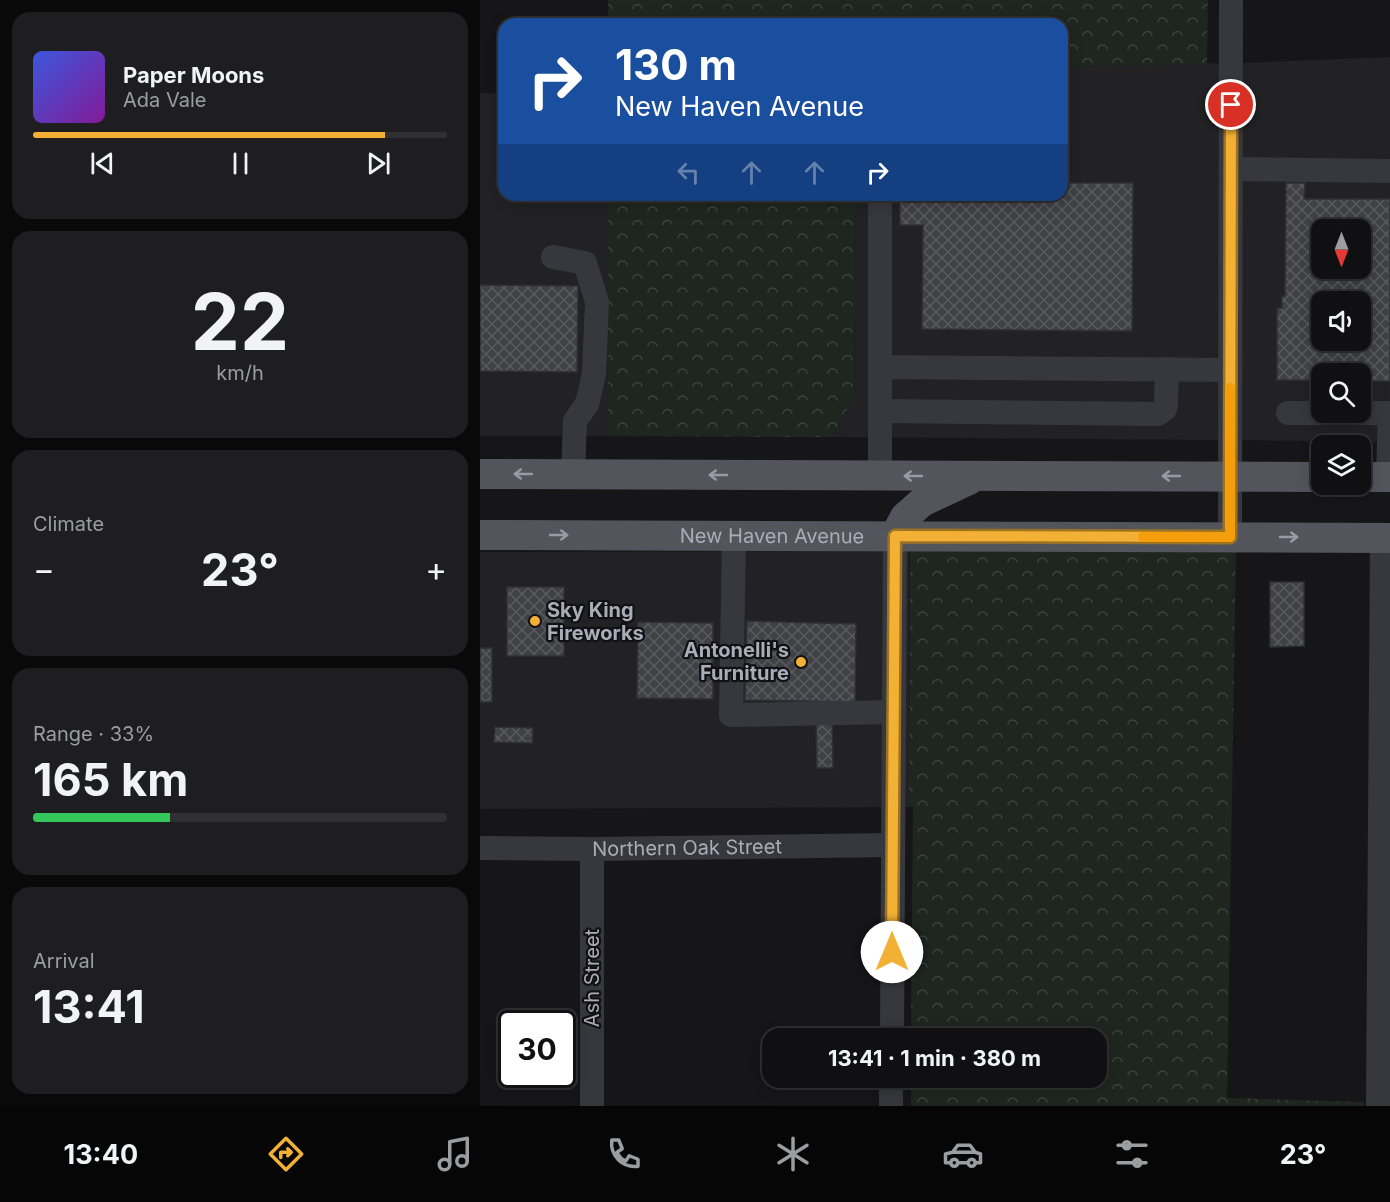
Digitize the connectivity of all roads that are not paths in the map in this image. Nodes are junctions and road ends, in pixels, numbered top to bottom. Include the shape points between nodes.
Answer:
1 (1231, 0) edge
2 (1231, 169) junction
3 (1390, 171) edge
4 (880, 201) edge
5 (554, 257) dead end
6 (880, 367) junction
7 (1167, 369) junction
8 (1230, 370) junction
9 (880, 411) junction
10 (1288, 413) dead end
11 (1389, 413) edge
12 (480, 474) edge
13 (573, 474) junction
14 (880, 476) junction
15 (977, 476) junction
16 (1230, 476) junction
17 (1311, 477) edge
18 (1380, 477) edge
19 (480, 535) edge
20 (734, 536) junction
21 (895, 536) junction
22 (1230, 537) junction
23 (1386, 538) edge
24 (894, 712) junction
25 (893, 846) junction
26 (480, 848) edge
27 (592, 849) junction
28 (891, 1028) edge
29 (891, 1088) edge
30 (592, 1106) edge
31 (891, 1106) edge
32 (1378, 1106) edge

1 - 2 street
2 - 3 street
2 - 8 street
4 - 6 street
5 - 13 street via 585,263 597,302 594,374 587,404 575,421
6 - 7 street
6 - 9 street
7 - 8 street
7 - 9 street via 1166,404 1158,414
8 - 16 street
9 - 14 street
10 - 11 street
11 - 18 street
13 -> 12 main road
14 -> 13 main road
15 -> 14 main road
16 -> 15 main road
15 - 21 main road via 922,502 905,517
16 - 17 main road
16 - 22 street
19 -> 20 main road, New Haven Avenue
20 - 21 main road, New Haven Avenue
20 - 24 street via 731,715
21 - 22 main road, New Haven Avenue
21 - 24 street
22 -> 23 main road, New Haven Avenue
23 - 32 street
24 - 25 street
25 - 27 street, Northern Oak Street
25 - 28 street
26 - 27 street, Northern Oak Street
27 - 30 street, Ash Street
29 - 31 street

